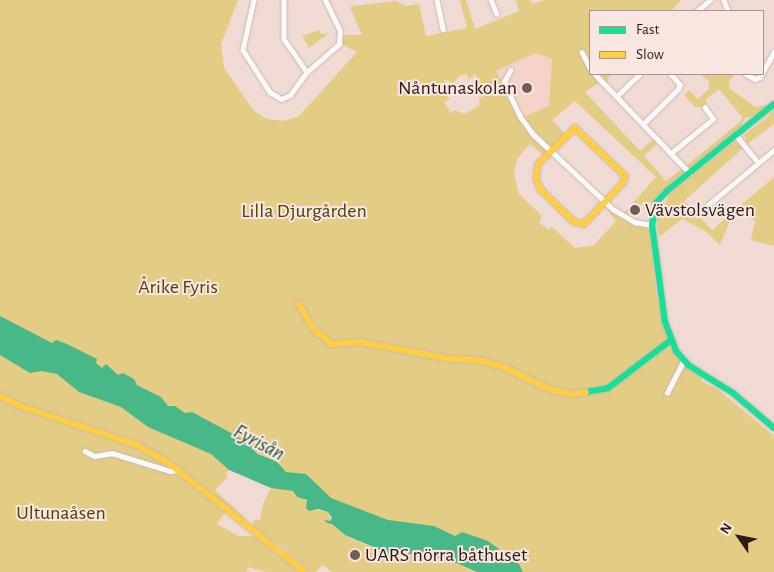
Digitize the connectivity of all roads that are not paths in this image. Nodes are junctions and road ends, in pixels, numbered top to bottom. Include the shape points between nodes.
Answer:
1 (254, 0) edge
2 (284, 0) edge
3 (325, 0) edge
4 (437, 0) edge
5 (491, 0) edge
6 (710, 0) edge
7 (698, 10) edge
8 (497, 14) dead end
9 (443, 29) dead end
10 (582, 52) dead end
11 (774, 52) edge
12 (589, 66) edge
13 (511, 70) dead end
14 (764, 70) edge
15 (307, 72) junction
16 (596, 75) edge
17 (639, 75) edge
18 (671, 75) edge
19 (748, 75) edge
20 (761, 75) edge
21 (618, 95) junction
22 (774, 104) edge
23 (705, 108) dead end
24 (644, 123) junction
25 (736, 135) junction
26 (774, 150) edge
27 (550, 151) junction
28 (671, 153) junction
29 (758, 162) junction
30 (690, 172) junction
31 (605, 202) junction
32 (702, 210) dead end
33 (652, 224) junction
34 (299, 304) dead end
35 (671, 340) junction
36 (683, 361) junction
37 (667, 393) dead end
38 (0, 396) edge
39 (774, 428) edge
40 (85, 451) dead end
41 (177, 470) junction
42 (305, 572) edge

1 - 15 street via 243,50 270,92 276,98 285,98
2 - 15 street via 284,39
3 - 15 street via 338,27 340,42
4 - 9 street
5 - 8 street
6 - 7 street
10 - 12 street
11 - 14 street
13 - 27 street via 506,81 520,116
16 - 21 street
17 - 21 street
18 - 24 street via 680,85 678,89
19 - 20 street via 755,79
21 - 24 street
22 - 25 street
23 - 28 street via 713,119
24 - 28 street
25 - 29 street
25 - 30 street
26 - 29 street
27 - 31 street
27 - 31 street via 538,164 537,185 574,222 584,224
27 - 31 street via 571,130 580,130 624,173 623,184
28 - 30 street
29 - 32 street
30 - 33 street via 656,203
31 - 33 street via 627,218
33 - 35 street via 658,285
34 - 35 street via 312,327 331,344 360,342 451,359 479,360 504,367 549,389 573,394 608,388
35 - 36 street
36 - 37 street
36 - 39 street via 745,402
38 - 41 street via 20,406 137,445
40 - 41 street via 95,456 112,454 170,471
41 - 42 street

